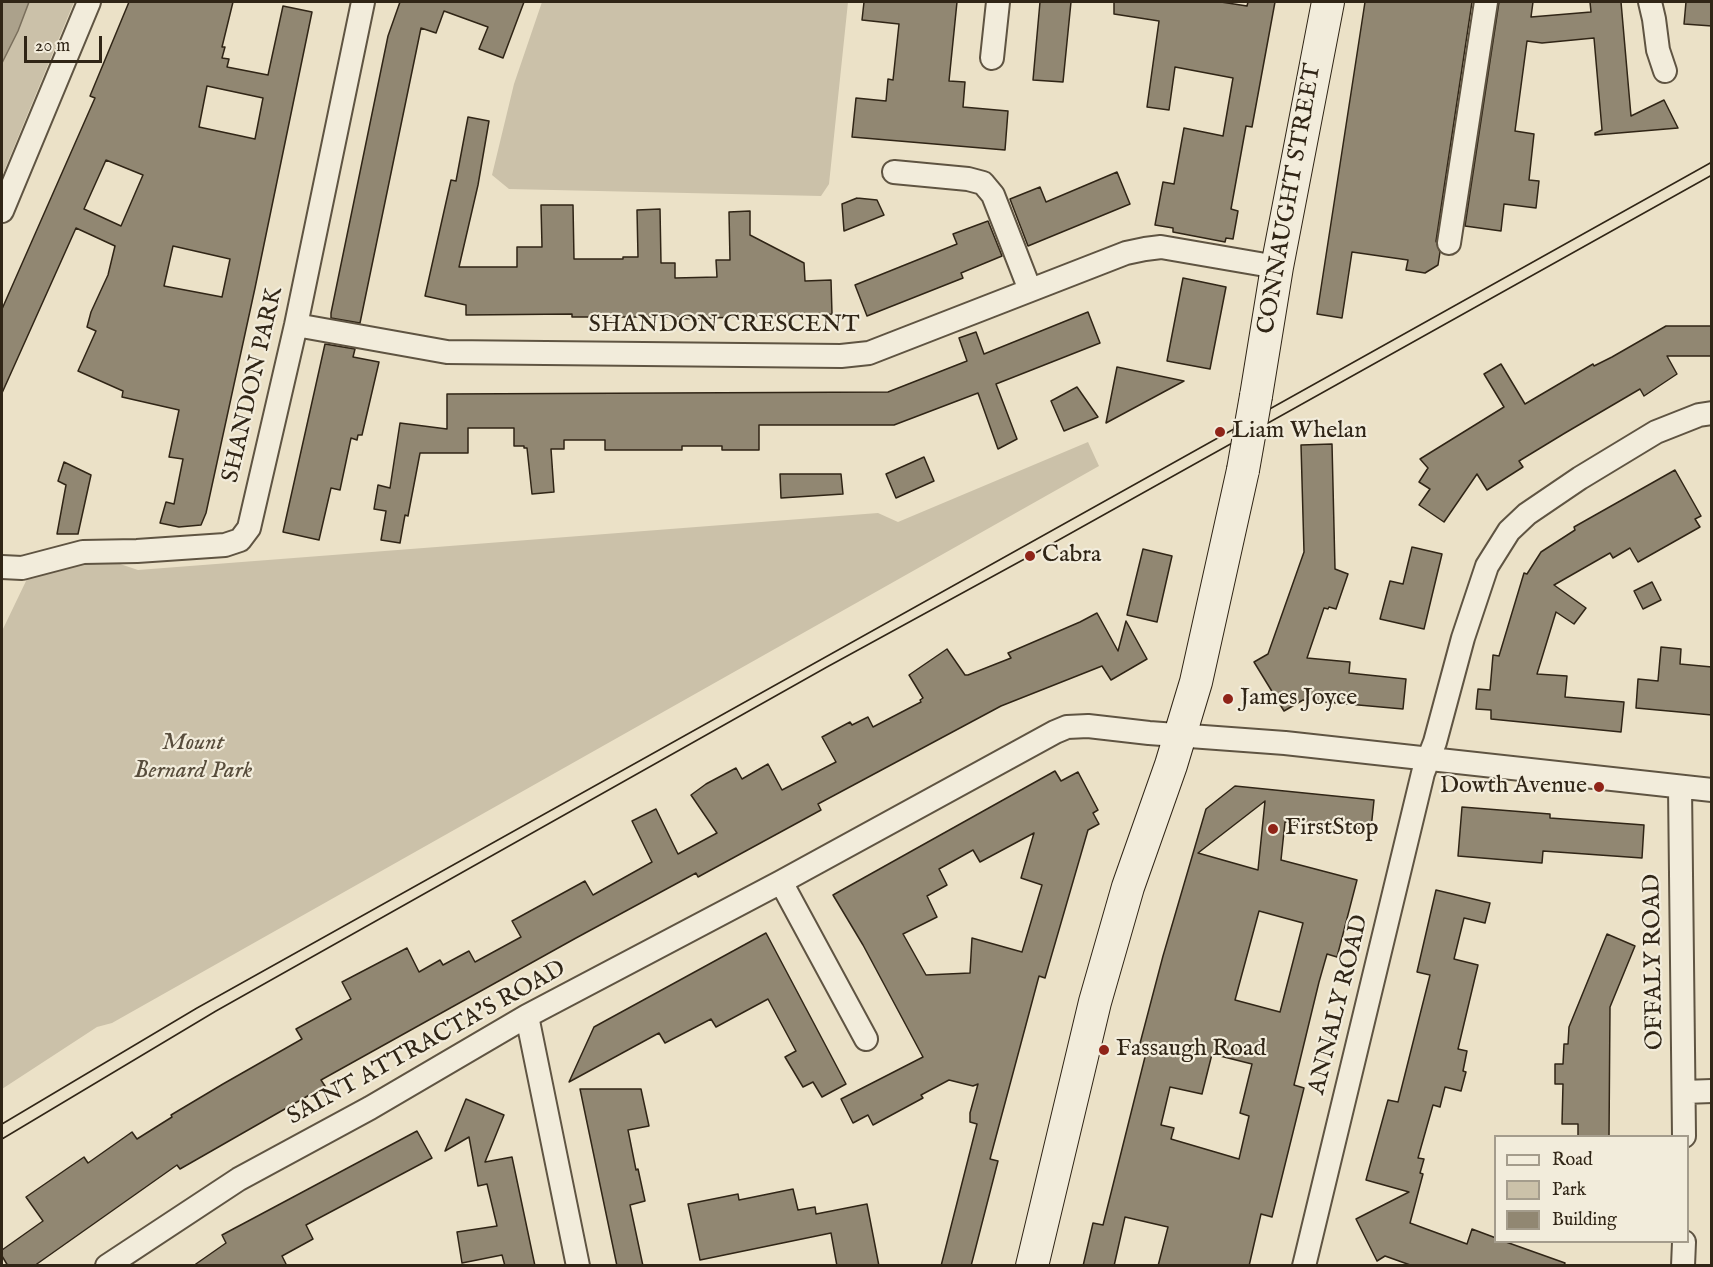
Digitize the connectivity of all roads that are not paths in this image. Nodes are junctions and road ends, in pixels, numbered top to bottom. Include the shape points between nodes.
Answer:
1 (89, 2) edge
2 (363, 2) edge
3 (998, 2) edge
4 (1328, 2) edge
5 (1486, 2) edge
6 (1650, 2) edge
7 (993, 58) dead end
8 (1665, 71) dead end
9 (894, 172) dead end
10 (2, 211) edge
11 (1449, 243) dead end
12 (1277, 267) junction
13 (1030, 290) junction
14 (296, 325) junction
15 (1712, 413) edge
16 (2, 567) edge
17 (1180, 735) junction
18 (1430, 758) junction
19 (1680, 787) junction
20 (1712, 790) edge
21 (781, 882) junction
22 (527, 1016) junction
23 (866, 1039) dead end
24 (1712, 1091) edge
25 (1684, 1092) junction
26 (1684, 1135) edge
27 (1684, 1243) edge
28 (107, 1266) edge
29 (578, 1266) edge
30 (1032, 1266) edge
31 (1304, 1266) edge
32 (1683, 1266) edge

1 - 10 street
2 - 14 street, SHANDON PARK
3 - 7 street
4 - 12 street, CONNAUGHT STREET
5 - 11 street
6 - 8 street
9 - 13 street via 983,183 993,195
12 - 13 street, SHANDON CRESCENT via 1161,247 1126,253
12 - 17 street, CONNAUGHT STREET, bridge via 1243,470 1196,682
13 - 14 street, SHANDON CRESCENT via 869,353 840,356 447,352
14 - 16 street, SHANDON PARK via 249,528 240,540 225,545 83,552 22,568
15 - 18 street, ANNALY ROAD via 1656,432 1553,496 1509,531 1487,566
17 - 18 street
17 - 21 street, SAINT ATTRACTA'S ROAD via 1067,727
17 - 30 street via 1128,887 1095,1002
18 - 19 street
18 - 31 street, ANNALY ROAD via 1423,773
19 - 20 street
19 - 25 street, OFFALY ROAD
21 - 22 street, SAINT ATTRACTA'S ROAD
21 - 23 street
22 - 28 street, SAINT ATTRACTA'S ROAD via 239,1179
22 - 29 street
24 - 25 street
25 - 26 street, OFFALY ROAD
27 - 32 street

